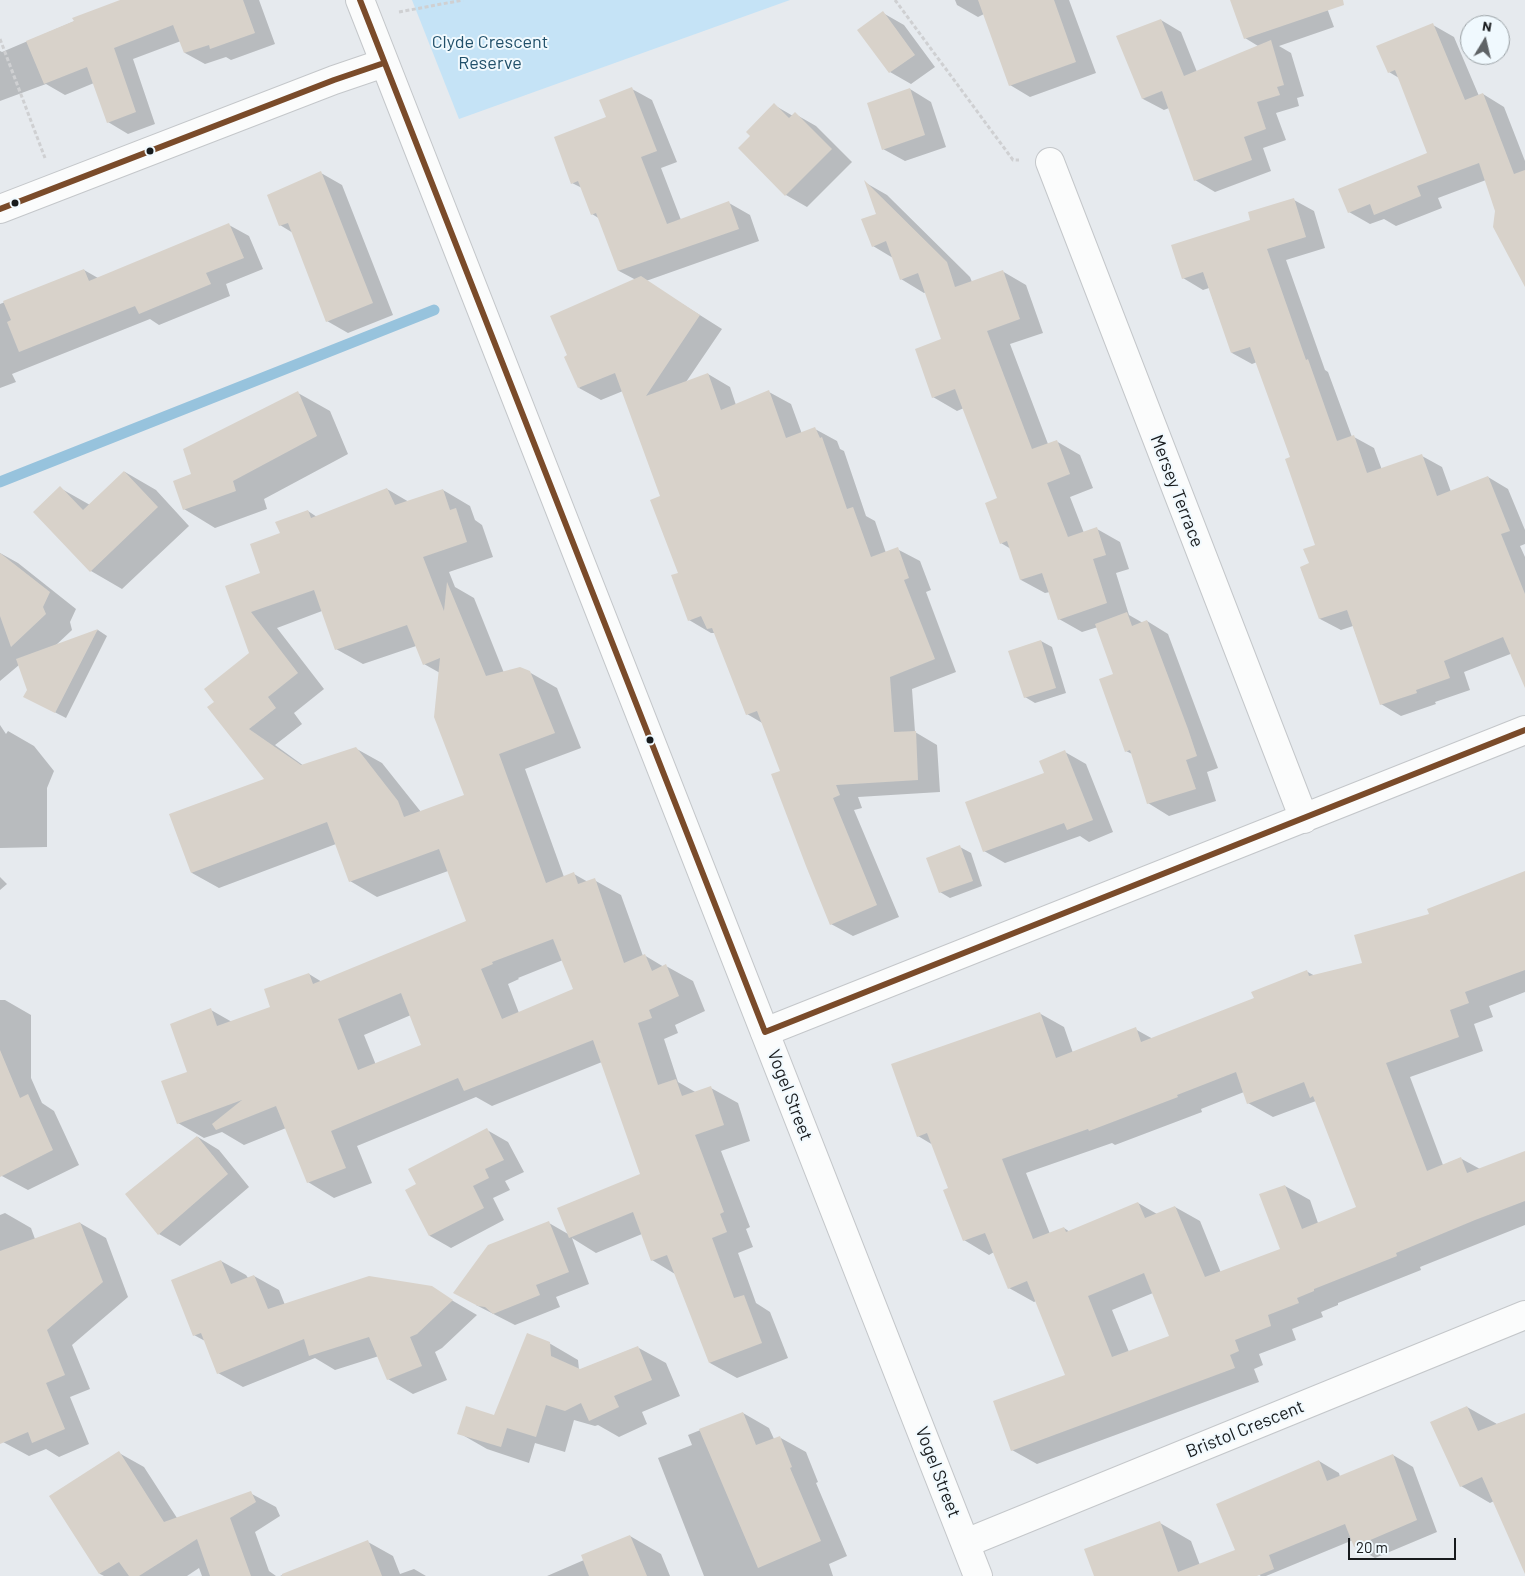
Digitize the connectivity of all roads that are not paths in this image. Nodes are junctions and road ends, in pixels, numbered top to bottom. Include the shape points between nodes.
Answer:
1 (363, 9) edge
2 (384, 63) junction
3 (1050, 162) road end
4 (0, 209) edge
5 (1525, 730) edge
6 (1304, 819) junction
7 (765, 1032) junction
8 (1525, 1315) edge
9 (966, 1542) junction
10 (978, 1576) edge

1 - 2 street, Vogel Street
2 - 4 street
2 - 7 street, Vogel Street
3 - 6 street, Mersey Terrace
5 - 6 street
6 - 7 street
7 - 9 street, Vogel Street
8 - 9 street, Bristol Crescent
9 - 10 street, Vogel Street

